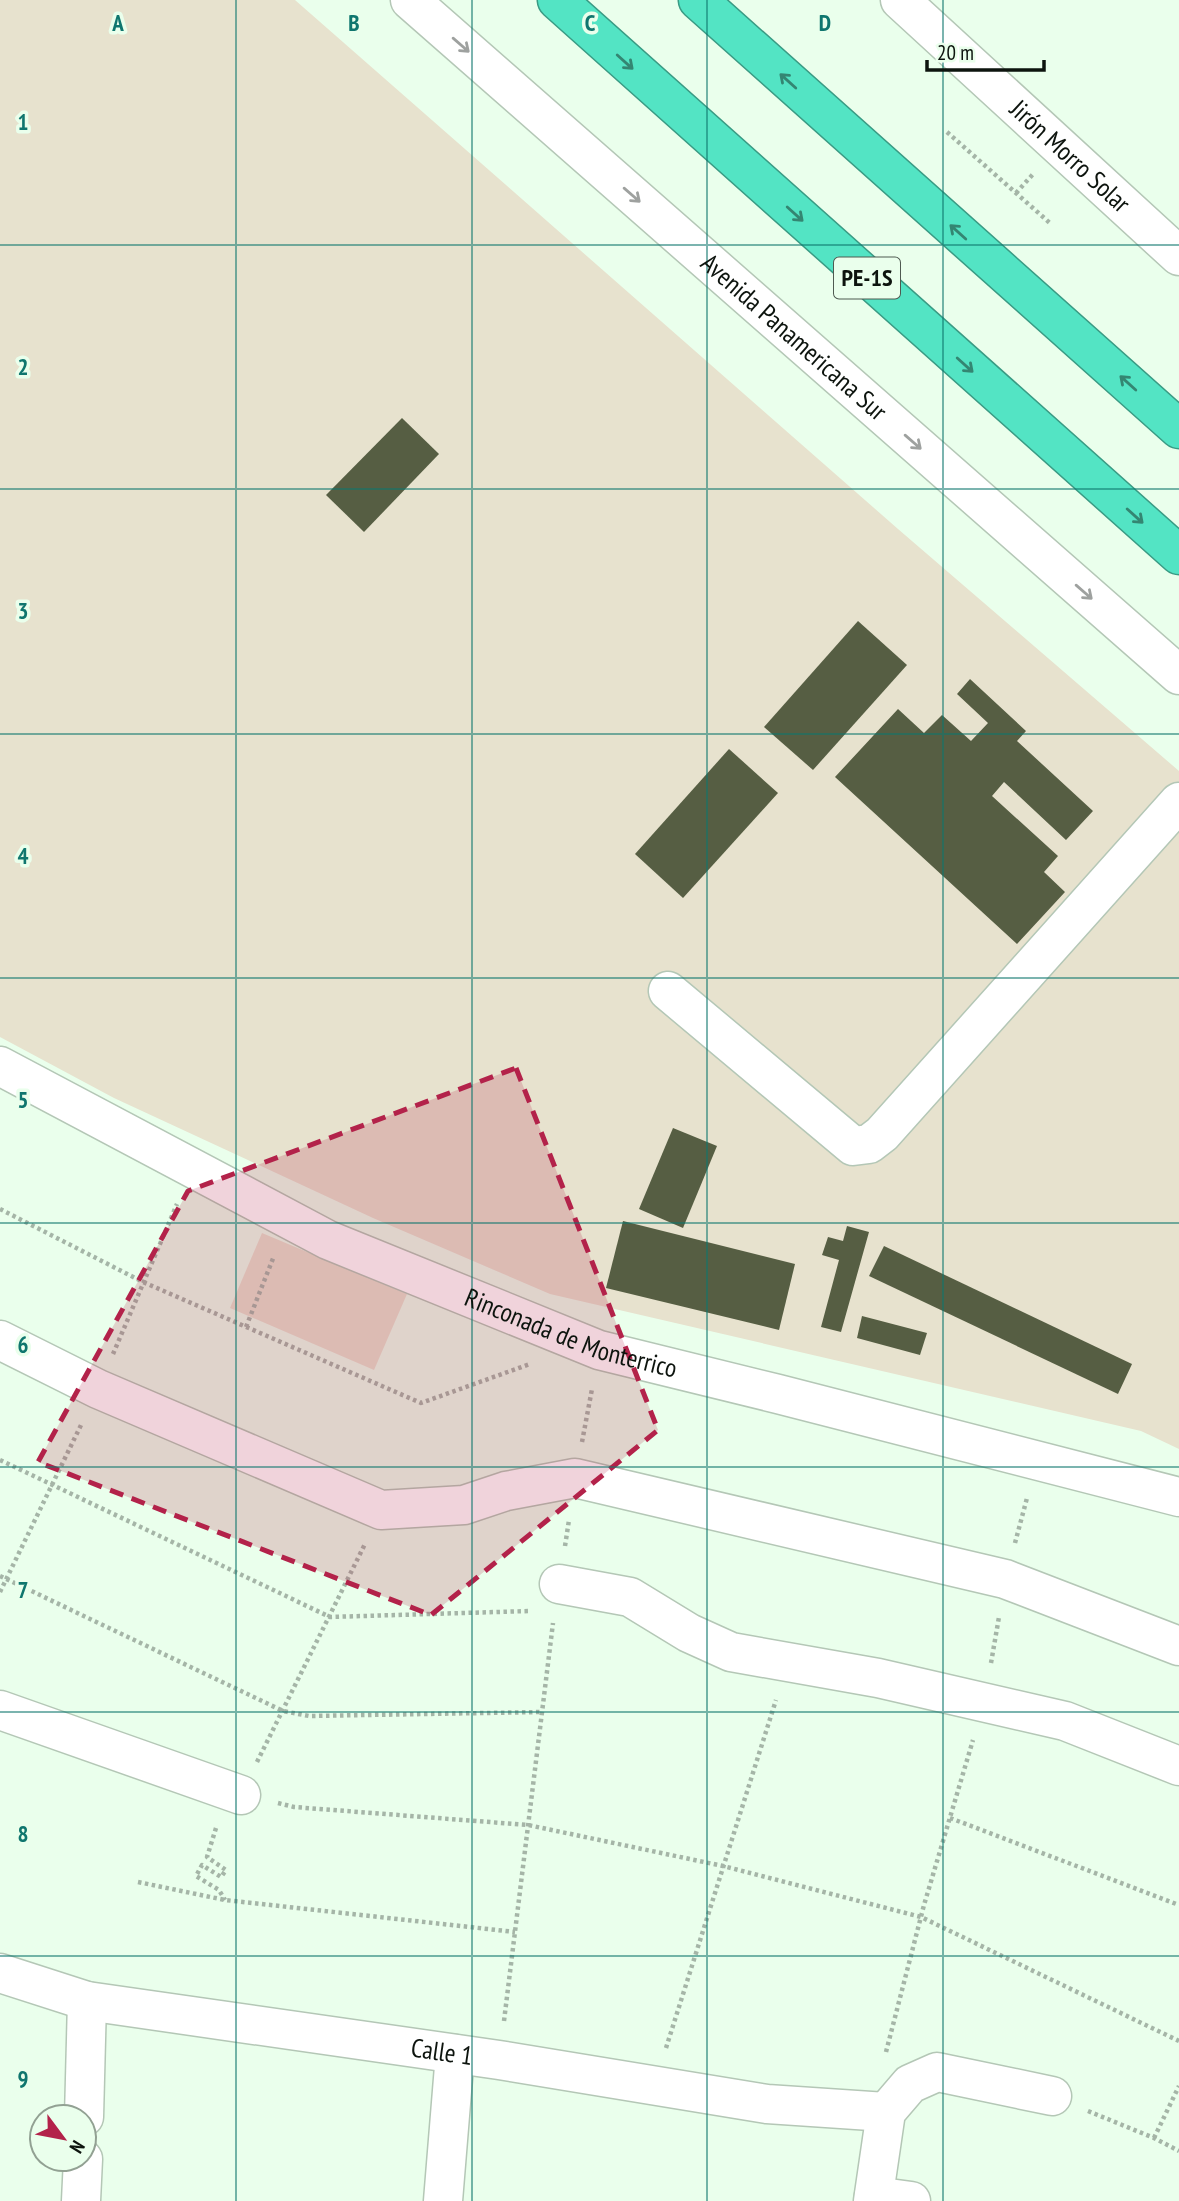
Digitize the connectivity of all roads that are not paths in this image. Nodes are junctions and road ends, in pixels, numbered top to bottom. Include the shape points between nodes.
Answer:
1 (410, 0) edge
2 (557, 0) edge
3 (698, 0) edge
4 (900, 0) edge
5 (1179, 256) edge
6 (1179, 429) edge
7 (1179, 555) edge
8 (1179, 676) edge
9 (1179, 802) edge
10 (668, 992) dead end
11 (0, 1066) edge
12 (0, 1340) edge
13 (1179, 1497) edge
14 (557, 1597) road end
15 (1179, 1646) edge
16 (0, 1710) edge
17 (1179, 1766) edge
18 (234, 1793) road end
19 (0, 1973) edge
20 (87, 2001) junction
21 (455, 2054) junction
22 (1052, 2096) road end
23 (84, 2103) edge
24 (886, 2112) junction
25 (82, 2173) edge
26 (886, 2199) edge
27 (81, 2201) edge
28 (443, 2201) edge

1 -> 8 street, Avenida Panamericana Sur
2 -> 7 highway, PE-1S
6 -> 3 highway
4 - 5 street, Jirón Morro Solar
9 - 10 street via 869,1144 853,1146
11 - 13 street, Rinconada de Monterrico via 328,1240 592,1348
12 - 15 street via 97,1389 381,1510 464,1505 506,1491 575,1478 1006,1579
14 - 17 street via 631,1597 689,1633 731,1652 1065,1721
16 - 18 street
19 - 20 street, Calle 1
20 - 21 street, Calle 1
20 - 23 street
21 - 24 street, Calle 1 via 767,2104
21 - 28 street
22 - 24 street via 937,2072 910,2084
24 - 26 street
25 - 27 street

